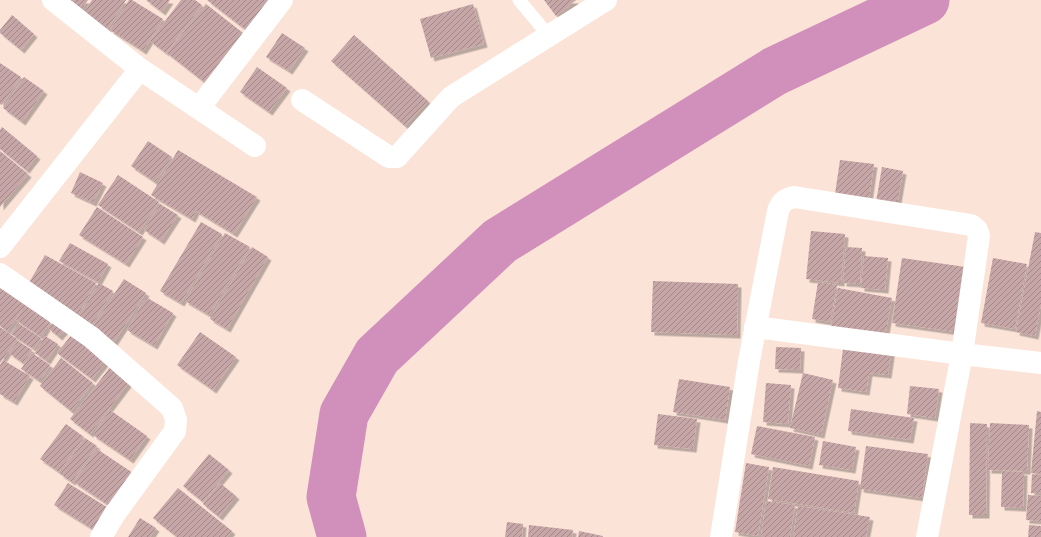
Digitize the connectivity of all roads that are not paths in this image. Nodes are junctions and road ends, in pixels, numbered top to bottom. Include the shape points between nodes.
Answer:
1 (53, 0) edge
2 (282, 0) edge
3 (519, 0) edge
4 (606, 0) edge
5 (549, 36) junction
6 (140, 68) junction
7 (302, 100) dead end
8 (199, 108) junction
9 (256, 146) dead end
10 (0, 247) edge
11 (0, 274) edge
12 (755, 327) junction
13 (962, 354) junction
14 (1041, 363) edge
15 (100, 537) edge
16 (721, 537) edge
17 (927, 537) edge

1 - 6 street
2 - 8 street
3 - 5 lane
4 - 5 street
5 - 7 street via 451,97 397,157 389,157
6 - 8 street
6 - 10 street
8 - 9 street
11 - 15 street via 91,337 172,408 176,420 175,430
12 - 13 street
12 - 13 street via 778,210 784,200 794,197 971,225 978,230 980,236
12 - 16 street
13 - 14 street
13 - 17 street

